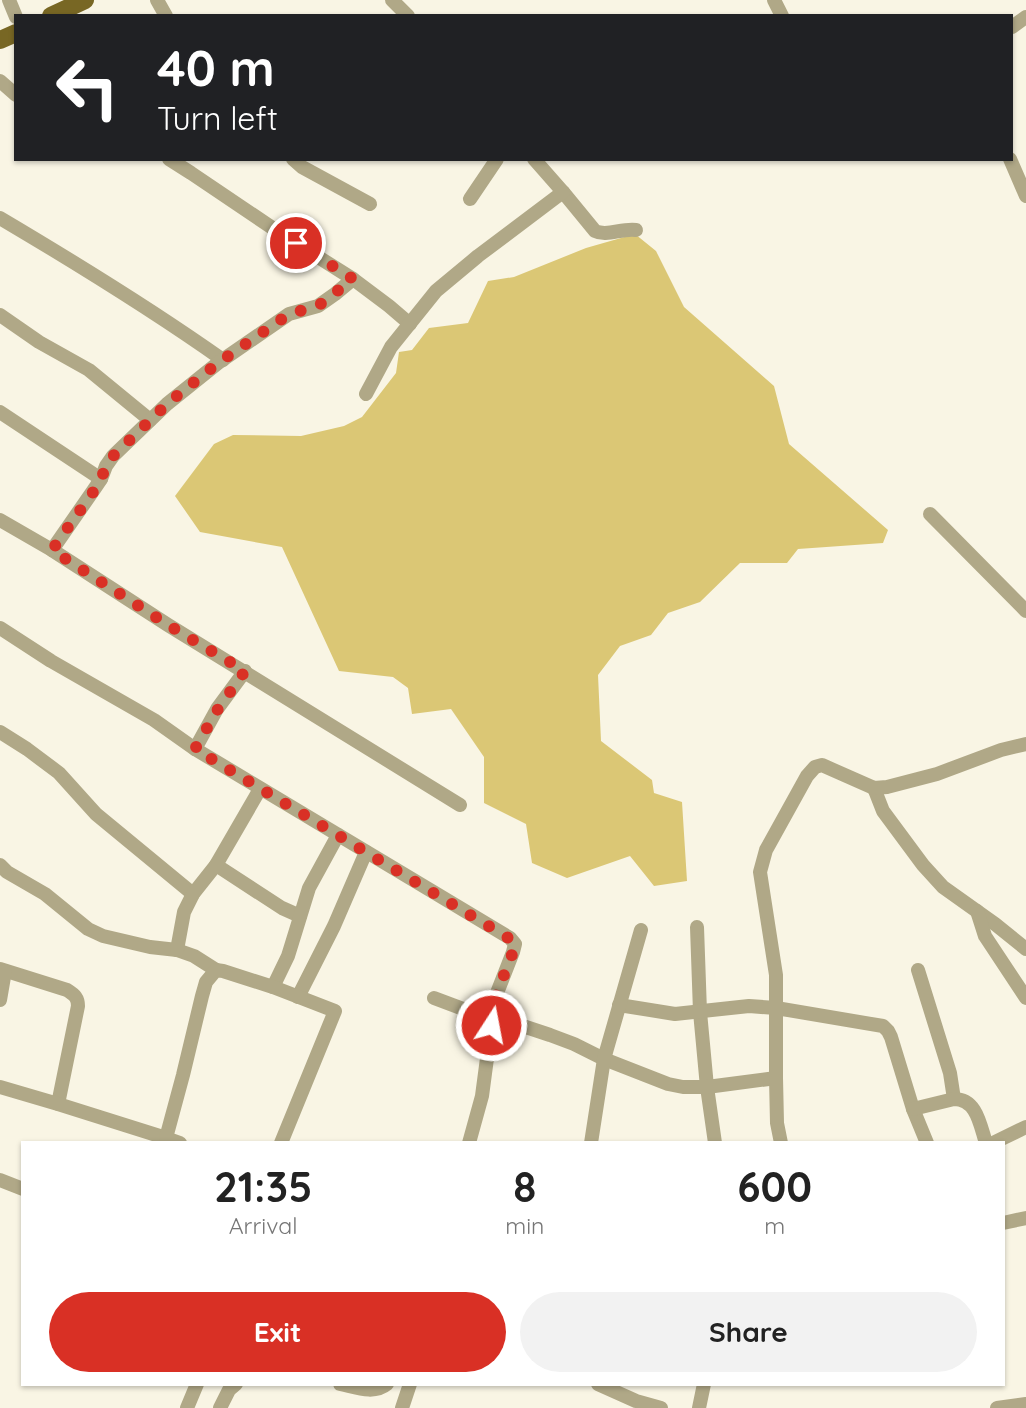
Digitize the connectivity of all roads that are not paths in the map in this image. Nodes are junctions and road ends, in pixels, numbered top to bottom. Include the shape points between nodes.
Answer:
1 (85, 0) edge
2 (392, 0) edge
3 (56, 14) edge
4 (406, 14) edge
5 (0, 81) edge
6 (14, 93) edge
7 (172, 161) edge
8 (295, 161) edge
9 (496, 161) edge
10 (536, 161) edge
11 (1011, 161) edge
12 (563, 192) junction
13 (1026, 196) edge
14 (470, 199) dead end
15 (370, 204) dead end
16 (0, 218) edge
17 (636, 230) dead end
18 (353, 279) junction
19 (0, 315) edge
20 (410, 324) junction
21 (223, 360) junction
22 (366, 394) dead end
23 (0, 412) edge
24 (150, 420) junction
25 (101, 479) junction
26 (930, 514) dead end
27 (0, 520) edge
28 (52, 550) junction
29 (1026, 611) edge
30 (0, 628) edge
31 (245, 671) junction
32 (0, 732) edge
33 (1026, 744) edge
34 (195, 749) junction
35 (874, 788) junction
36 (260, 789) junction
37 (460, 806) dead end
38 (338, 835) junction
39 (366, 852) junction
40 (0, 865) edge
41 (216, 865) junction
42 (193, 894) junction
43 (976, 911) junction
44 (300, 916) junction
45 (697, 927) dead end
46 (641, 930) dead end
47 (1026, 949) edge
48 (177, 950) junction
49 (3, 970) edge
50 (216, 970) junction
51 (918, 970) dead end
52 (273, 987) junction
53 (298, 997) junction
54 (434, 998) dead end
55 (1026, 998) edge
56 (0, 1000) edge
57 (619, 1005) junction
58 (776, 1008) junction
59 (700, 1013) junction
60 (492, 1016) junction
61 (604, 1059) junction
62 (776, 1078) junction
63 (0, 1087) edge
64 (707, 1087) junction
65 (954, 1099) junction
66 (58, 1104) junction
67 (913, 1109) junction
68 (1026, 1126) edge
69 (170, 1141) edge
70 (282, 1141) edge
71 (470, 1141) edge
72 (591, 1141) edge
73 (715, 1141) edge
74 (781, 1141) edge
75 (926, 1141) edge
76 (985, 1141) edge
77 (997, 1141) edge
78 (0, 1180) edge
79 (21, 1188) edge
80 (1026, 1219) edge
81 (1005, 1223) edge
82 (196, 1386) edge
83 (234, 1386) edge
84 (350, 1386) edge
85 (386, 1386) edge
86 (409, 1386) edge
87 (602, 1386) edge
88 (704, 1386) edge
89 (634, 1404) edge
90 (1026, 1404) edge
91 (187, 1408) edge
92 (220, 1408) edge
93 (402, 1408) edge
94 (661, 1408) edge
95 (698, 1408) edge
96 (997, 1408) edge

1 - 3 main road
2 - 4 street
5 - 6 street
7 - 18 street
8 - 15 street
9 - 14 street
10 - 12 street
11 - 13 street
12 - 17 street via 595,232
12 - 20 street via 436,291
16 - 21 street via 82,266
18 - 20 street
18 - 21 street via 318,306 289,314
19 - 24 street via 89,370
20 - 22 street via 391,347
21 - 24 street
23 - 25 street
24 - 25 street via 113,456
25 - 28 street
26 - 29 street
27 - 28 street
28 - 31 street
30 - 34 street
31 - 34 street
31 - 37 street
32 - 42 street via 59,773 96,814
33 - 35 street via 937,774
34 - 36 street
35 - 43 street via 883,811 923,865 943,887
35 - 58 street via 830,767 815,768 766,850 760,872 776,975
36 - 38 street
36 - 41 street
38 - 39 street
38 - 44 street via 309,888
39 - 53 street
39 - 60 street via 515,944
40 - 48 street via 88,929
41 - 42 street
41 - 44 street
42 - 48 street via 184,912
43 - 47 street
43 - 55 street via 985,936
44 - 52 street
45 - 59 street
46 - 57 street
48 - 50 street
49 - 56 street
49 - 66 street via 67,990 78,1000
50 - 52 street
50 - 69 street via 202,996
51 - 65 street
52 - 53 street
53 - 70 street via 335,1011
54 - 60 street
57 - 59 street
57 - 61 street
58 - 59 street via 749,1006
58 - 62 street
58 - 67 street via 883,1026 891,1037
59 - 64 street
60 - 61 street
60 - 71 street via 482,1096
61 - 64 street via 668,1084
61 - 72 street
62 - 64 street
62 - 74 street
63 - 66 street
64 - 73 street
65 - 67 street
65 - 76 street via 974,1108
66 - 69 street
67 - 75 street
68 - 77 street
78 - 79 street
80 - 81 street
82 - 91 street
83 - 92 street
84 - 85 street via 374,1391
86 - 93 street
87 - 89 street
88 - 95 street
89 - 94 street
90 - 96 street

